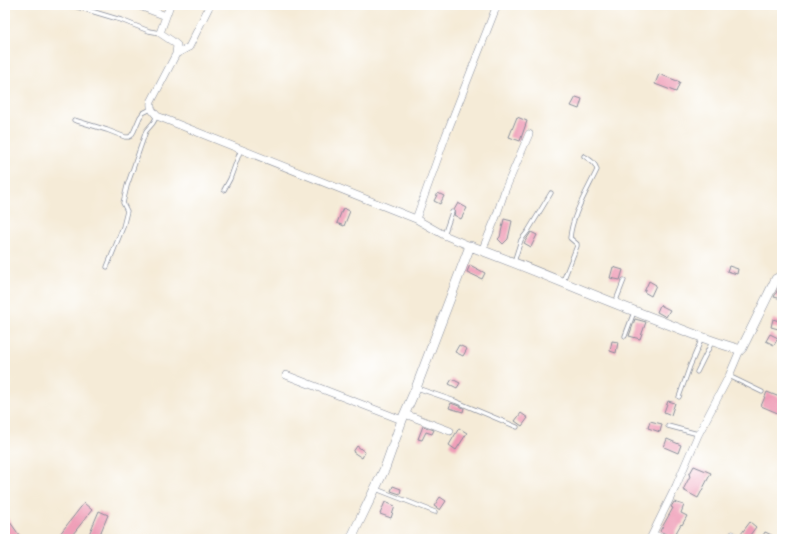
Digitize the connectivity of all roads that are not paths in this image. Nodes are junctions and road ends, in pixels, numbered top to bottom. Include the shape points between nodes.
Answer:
1 (71, 5) edge
2 (137, 5) edge
3 (170, 5) edge
4 (210, 5) edge
5 (497, 5) edge
6 (166, 16) junction
7 (160, 34) junction
8 (176, 54) junction
9 (151, 109) junction
10 (157, 116) junction
11 (74, 120) dead end
12 (529, 134) dead end
13 (241, 149) junction
14 (584, 156) dead end
15 (224, 190) dead end
16 (551, 193) dead end
17 (452, 212) dead end
18 (416, 219) junction
19 (444, 235) junction
20 (470, 246) junction
21 (482, 251) junction
22 (514, 263) junction
23 (107, 266) dead end
24 (782, 276) edge
25 (624, 280) dead end
26 (562, 282) junction
27 (615, 304) junction
28 (634, 311) junction
29 (625, 336) dead end
30 (703, 337) junction
31 (712, 341) junction
32 (740, 350) junction
33 (697, 372) dead end
34 (286, 375) dead end
35 (729, 376) junction
36 (416, 388) junction
37 (762, 392) dead end
38 (679, 397) dead end
39 (404, 417) junction
40 (668, 426) dead end
41 (517, 427) dead end
42 (450, 431) dead end
43 (698, 435) junction
44 (376, 488) junction
45 (435, 512) dead end
46 (652, 536) edge
47 (351, 539) edge
48 (663, 539) edge

1 - 7 lane
2 - 6 street
3 - 6 street
4 - 8 street via 189,47
5 - 18 street
6 - 7 street
7 - 8 street via 177,45
8 - 9 street via 152,97
9 - 10 street
9 - 11 lane via 140,116 129,137
10 - 13 street
10 - 23 lane via 146,131 131,172 123,200 127,211
12 - 21 street via 504,190
13 - 15 lane
13 - 18 street
14 - 26 lane via 593,162 597,170 572,225 570,238 577,246
16 - 22 lane via 521,240
17 - 19 lane
18 - 19 street
19 - 20 street
20 - 21 street
20 - 36 street
21 - 22 street
22 - 26 street
24 - 32 street via 776,279
25 - 27 lane
26 - 27 street
27 - 28 street
28 - 29 lane
28 - 30 street
30 - 31 street
30 - 38 lane
31 - 32 street
31 - 33 lane
32 - 35 street
34 - 39 street
35 - 37 lane
35 - 43 street
36 - 39 street
36 - 41 lane
39 - 42 street
39 - 44 street
40 - 43 lane
43 - 46 street
44 - 45 lane
44 - 47 street
46 - 48 street

